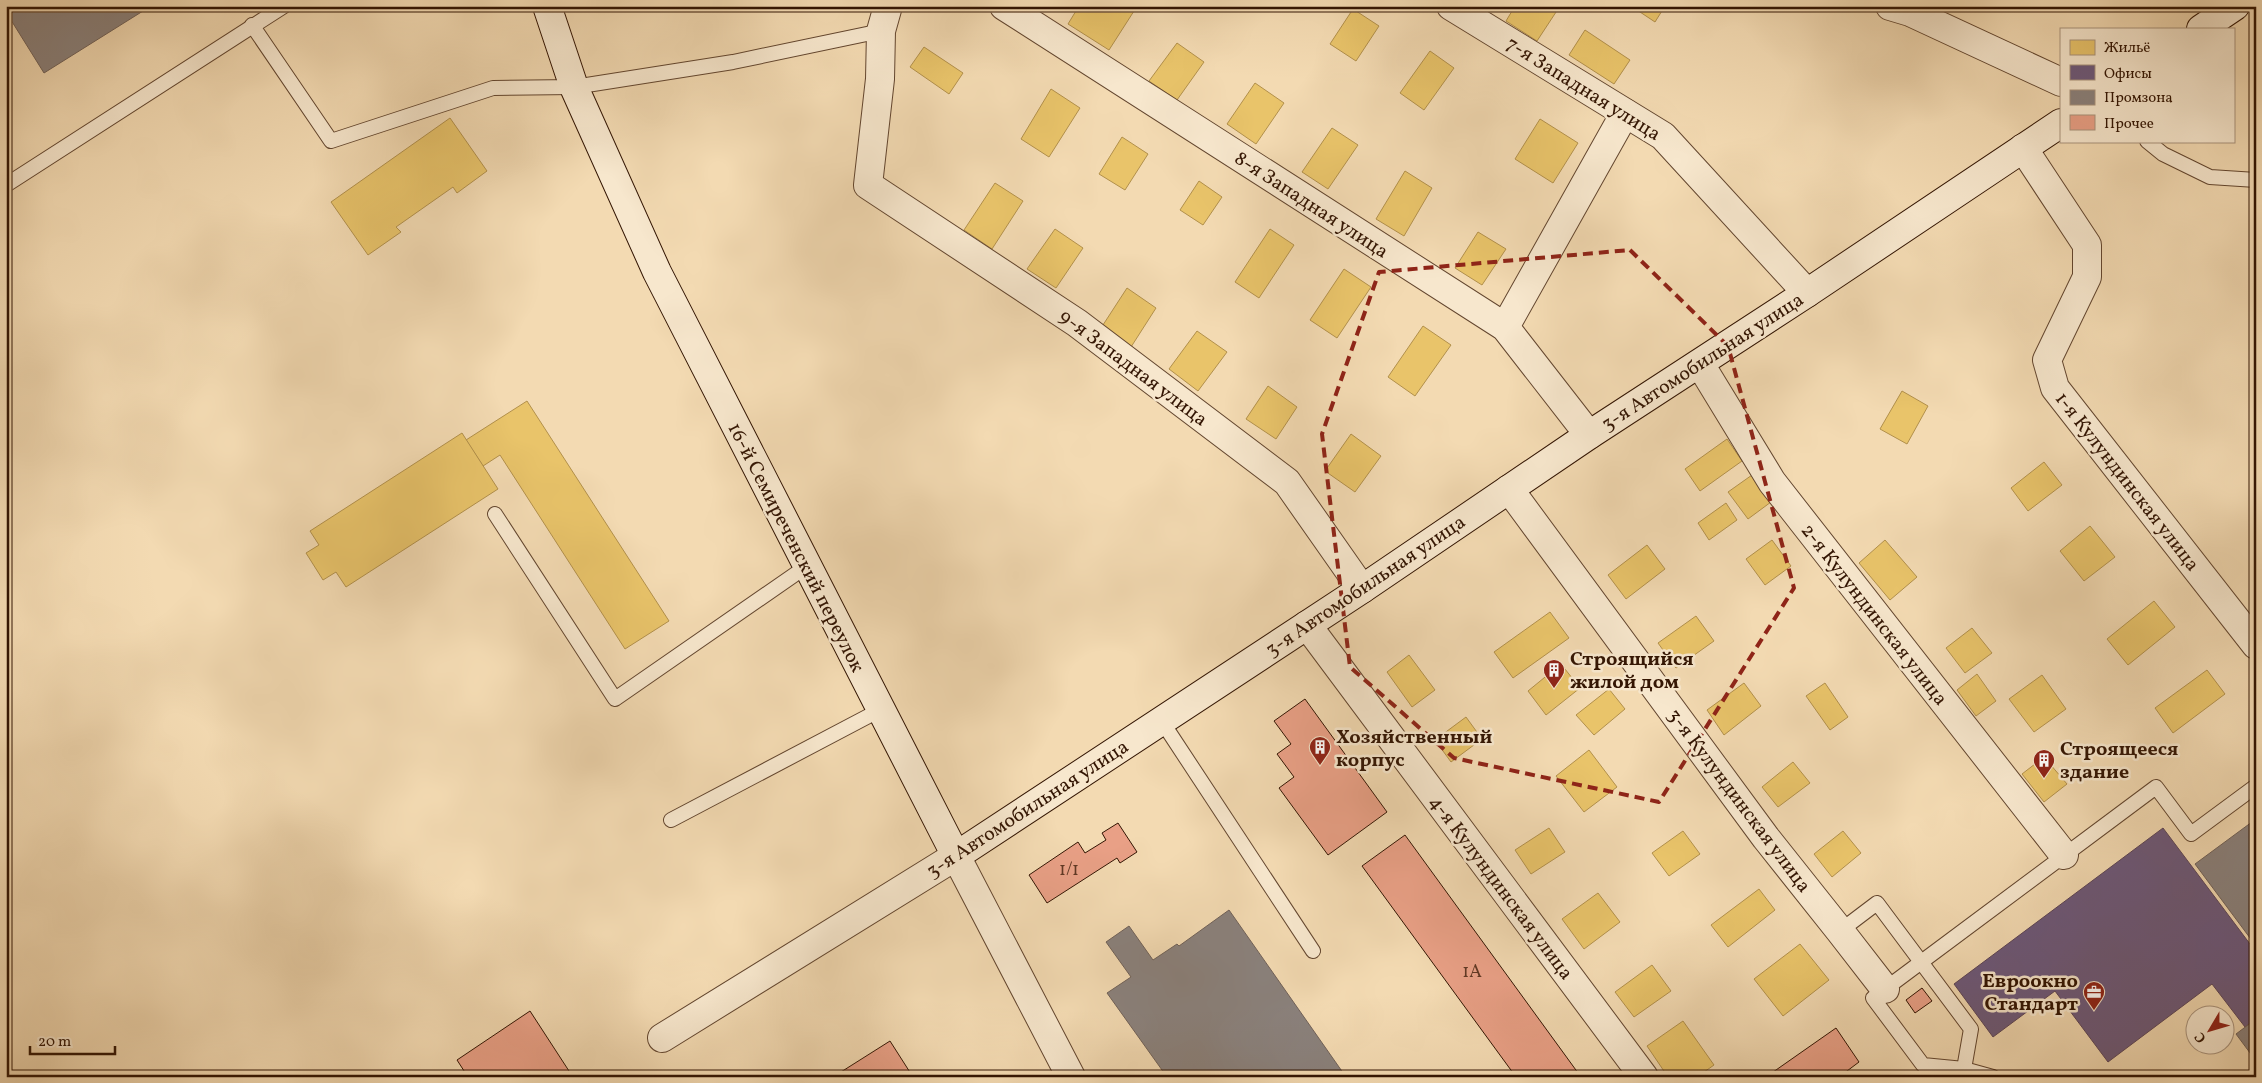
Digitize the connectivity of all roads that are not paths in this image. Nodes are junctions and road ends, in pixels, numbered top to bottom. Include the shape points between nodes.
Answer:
1 (284, 6) edge
2 (547, 6) edge
3 (1004, 6) edge
4 (1451, 6) edge
5 (1890, 6) edge
6 (2235, 6) edge
7 (885, 19) edge
8 (252, 25) junction
9 (2202, 28) edge
10 (2060, 82) edge
11 (574, 87) junction
12 (1625, 113) junction
13 (2060, 123) edge
14 (2149, 142) edge
15 (2023, 148) junction
16 (2256, 180) edge
17 (6, 185) edge
18 (1807, 293) junction
19 (1505, 327) junction
20 (1700, 364) junction
21 (1589, 435) junction
22 (1509, 489) junction
23 (495, 514) dead end
24 (807, 566) junction
25 (1362, 588) junction
26 (1307, 625) junction
27 (2256, 645) edge
28 (880, 710) junction
29 (1161, 720) junction
30 (2256, 786) edge
31 (671, 820) dead end
32 (2064, 855) junction
33 (956, 856) junction
34 (1840, 931) junction
35 (1313, 951) dead end
36 (1921, 962) junction
37 (1885, 989) junction
38 (662, 1038) dead end
39 (1964, 1069) junction
40 (1071, 1077) edge
41 (1644, 1077) edge
42 (1993, 1077) edge

1 - 8 lane
2 - 11 street, 16-й Семиреченский переулок
3 - 19 street, 8-я Западная улица
4 - 12 street, 7-я Западная улица
5 - 10 street via 1910,12
6 - 9 street
7 - 11 lane via 733,62
7 - 25 street, 9-я Западная улица via 868,185 1077,322 1287,482
8 - 11 lane via 331,141 493,88
8 - 17 lane
11 - 24 street, 16-й Семиреченский переулок via 657,272
12 - 18 street, 7-я Западная улица via 1663,136
12 - 19 street
13 - 15 street, 3-я Автомобильная улица
14 - 16 lane via 2163,154 2210,177
15 - 18 street, 3-я Автомобильная улица
15 - 27 street, 1-я Кулундинская улица via 2087,245 2087,277 2046,360 2055,388
18 - 20 street, 3-я Автомобильная улица
19 - 21 street, 8-я Западная улица
20 - 21 street, 3-я Автомобильная улица
20 - 32 street, 2-я Кулундинская улица via 1772,482
21 - 22 street, 3-я Автомобильная улица
22 - 25 street, 3-я Автомобильная улица
22 - 34 street, 3-я Кулундинская улица via 1766,838
23 - 24 lane via 615,699
24 - 28 street, 16-й Семиреченский переулок
25 - 26 street, 3-я Автомобильная улица
26 - 29 street, 3-я Автомобильная улица
26 - 41 street, 4-я Кулундинская улица
28 - 31 lane
28 - 33 street, 16-й Семиреченский переулок
29 - 33 street, 3-я Автомобильная улица
29 - 35 lane
30 - 32 lane via 2191,834 2156,787
32 - 36 lane
33 - 38 street, 3-я Автомобильная улица
33 - 40 street, 16-й Семиреченский переулок
34 - 36 lane via 1877,903
34 - 37 street, 3-я Кулундинская улица
36 - 37 lane
36 - 39 lane via 1971,1029
37 - 39 lane via 1873,998 1924,1064
39 - 42 lane

